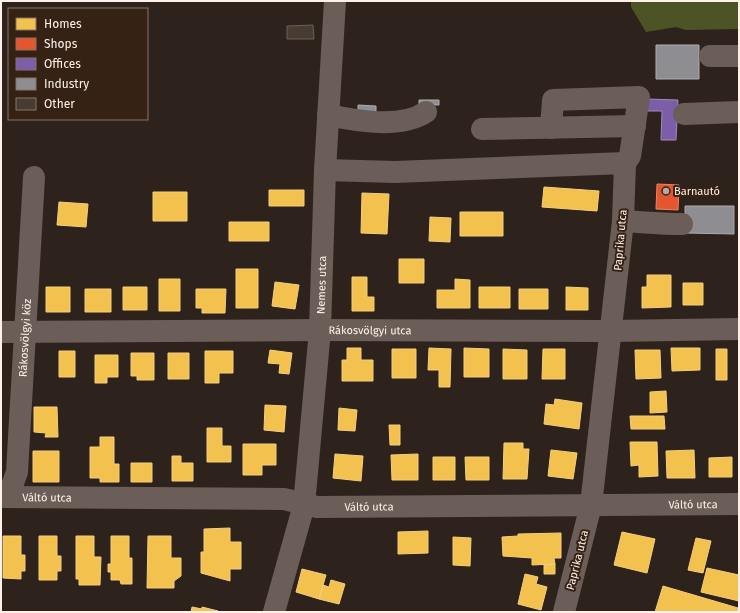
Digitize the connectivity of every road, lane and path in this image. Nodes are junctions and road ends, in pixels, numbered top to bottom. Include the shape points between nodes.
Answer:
1 (335, 1) edge
2 (710, 56) dead end
3 (739, 56) edge
4 (426, 112) dead end
5 (739, 112) edge
6 (684, 114) dead end
7 (328, 115) junction
8 (635, 126) junction
9 (551, 128) junction
10 (482, 129) dead end
11 (625, 163) junction
12 (325, 170) junction
13 (34, 177) dead end
14 (623, 222) junction
15 (682, 224) dead end
16 (739, 329) edge
17 (320, 330) junction
18 (611, 331) junction
19 (1, 332) edge
20 (26, 332) junction
21 (5, 497) edge
22 (739, 504) edge
23 (304, 505) junction
24 (591, 505) junction
25 (274, 612) edge
26 (564, 612) edge

1 - 7 street, Nemes utca
2 - 3 street
4 - 7 street via 416,119 403,122 353,121
5 - 6 street
7 - 12 street, Nemes utca
8 - 9 street
8 - 9 street, Paprika utca via 639,98 553,100
8 - 11 street, Paprika utca via 630,156
9 - 10 street
11 - 12 street via 395,172
11 - 14 street, Paprika utca
12 - 17 street, Nemes utca
13 - 20 street, Rákosvölgyi köz
14 - 15 street
14 - 18 street, Paprika utca
16 - 18 street, Rákosvölgyi utca
17 - 18 street, Rákosvölgyi utca
17 - 20 street, Rákosvölgyi utca
17 - 23 street, Nemes utca
18 - 24 street, Paprika utca
19 - 20 street, Rákosvölgyi utca
20 - 21 street, Rákosvölgyi köz via 17,472
21 - 23 street, Váltó utca via 284,499
22 - 24 street, Váltó utca
23 - 24 street, Váltó utca via 318,508
23 - 25 street, Nemes utca
24 - 26 street, Paprika utca

